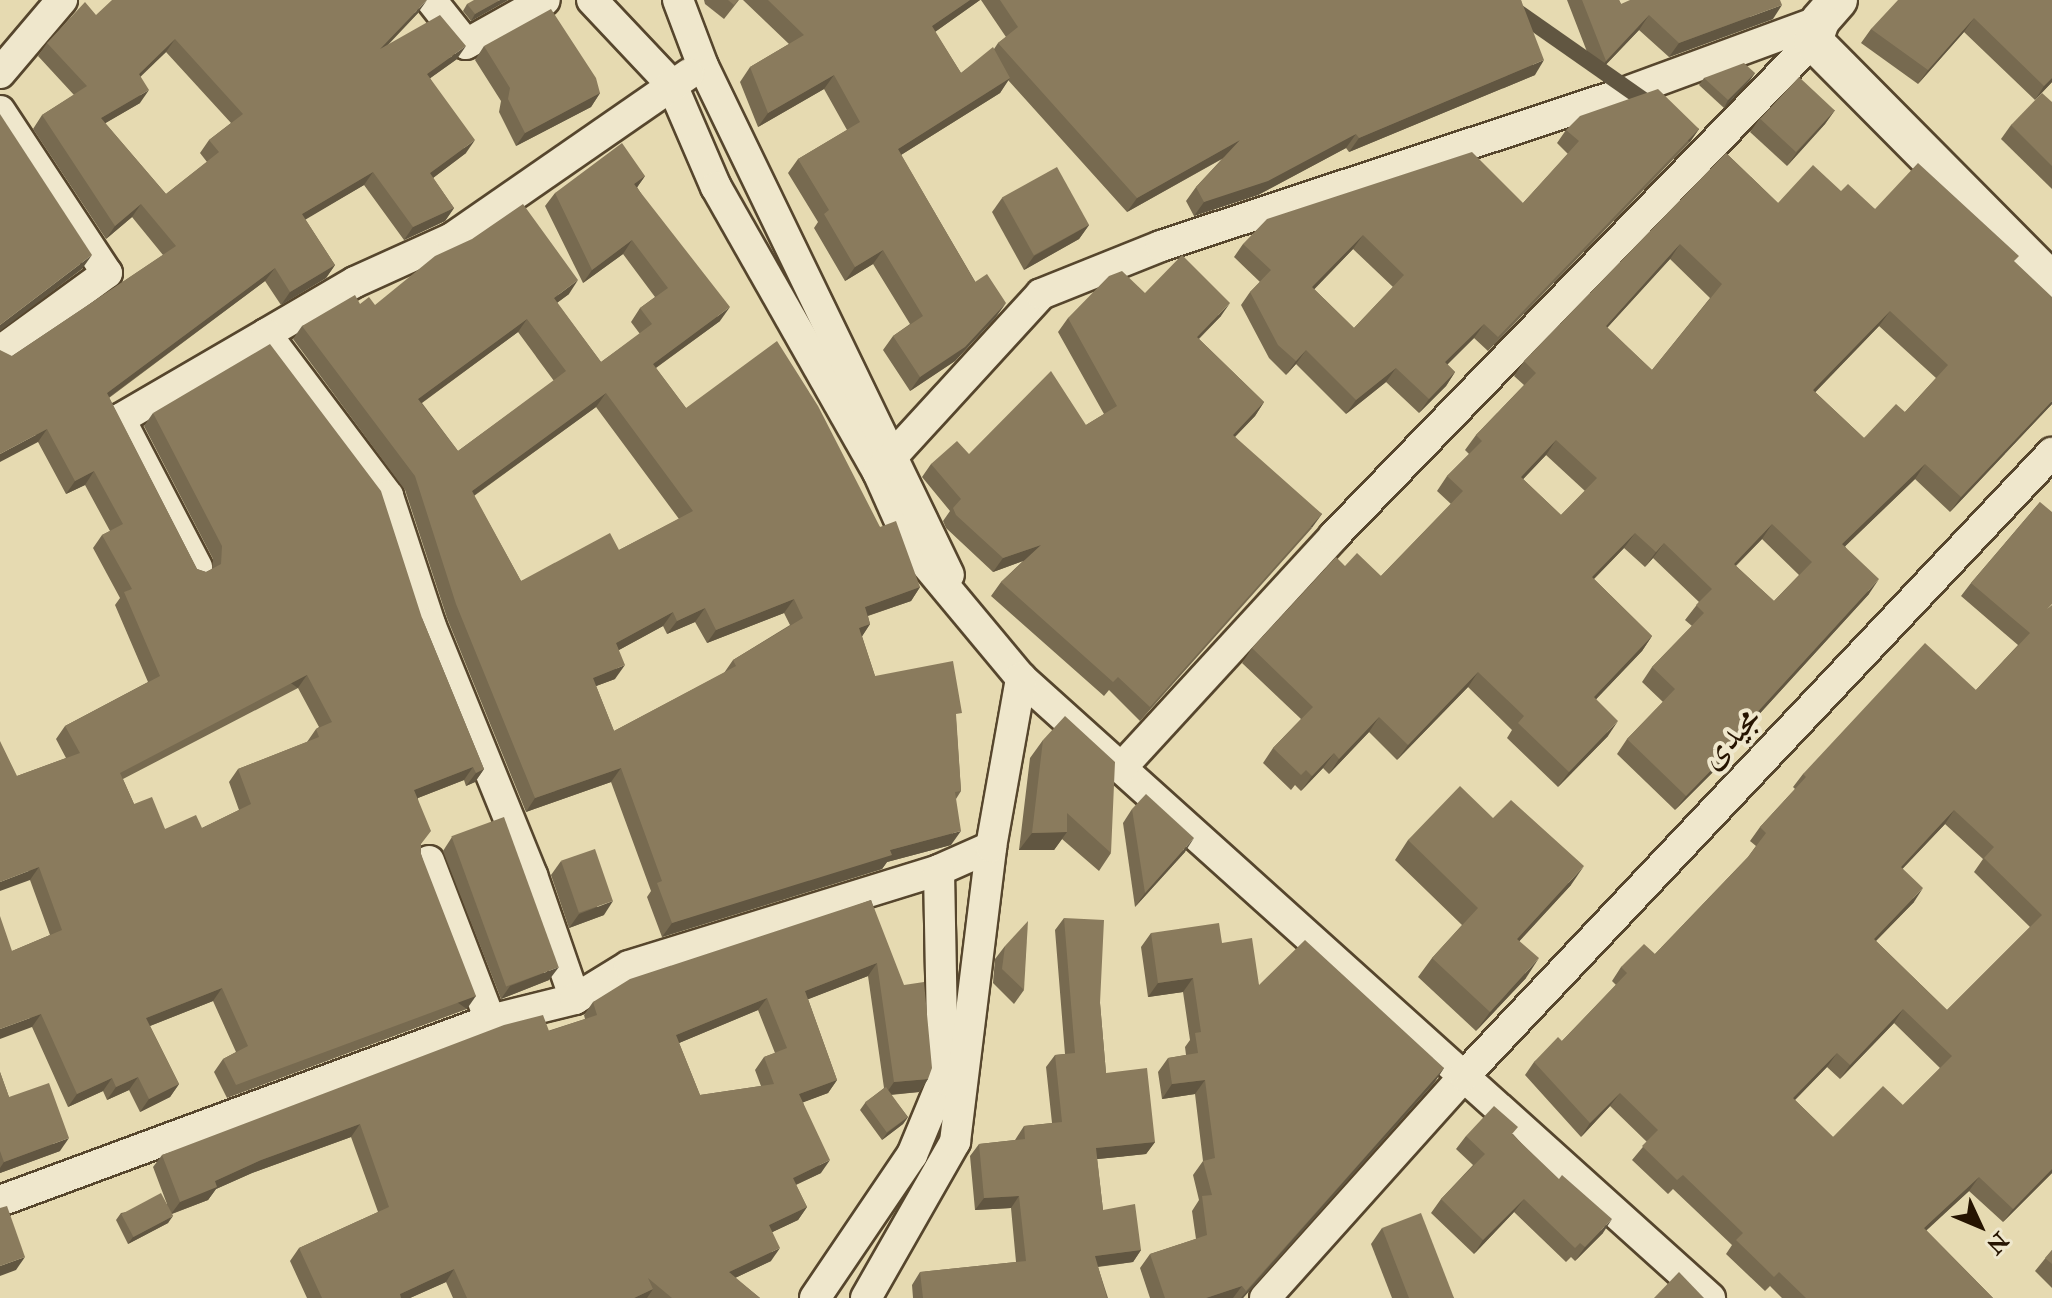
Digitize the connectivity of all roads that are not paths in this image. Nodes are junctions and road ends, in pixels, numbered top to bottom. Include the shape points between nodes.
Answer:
1 (62, 0) edge
2 (431, 0) edge
3 (545, 0) edge
4 (592, 0) edge
5 (678, 0) edge
6 (1824, 21) edge
7 (703, 66) junction
8 (0, 73) edge
9 (672, 85) junction
10 (0, 111) edge
11 (2052, 282) edge
12 (266, 334) junction
13 (0, 351) edge
14 (2052, 453) edge
15 (886, 465) junction
16 (879, 524) edge
17 (911, 546) junction
18 (197, 567) edge
19 (969, 617) junction
20 (1021, 678) junction
21 (1121, 768) junction
22 (991, 847) junction
23 (429, 861) dead end
24 (939, 870) junction
25 (575, 999) junction
26 (490, 1020) junction
27 (1464, 1076) junction
28 (0, 1201) edge
29 (815, 1298) edge
30 (866, 1298) edge
31 (1265, 1298) edge
32 (1710, 1298) edge

1 - 8 street
2 - 3 street via 466,44
4 - 9 street
5 - 7 street
6 - 11 street
6 - 15 street via 1161,246 1041,294
6 - 21 street
7 - 9 street
7 - 15 street
9 - 12 street via 452,238 355,282
9 - 15 street via 716,187
10 - 13 street via 107,273
12 - 18 street via 120,419
12 - 25 street via 388,496 430,624 532,875
14 - 27 street, مجیدی
15 - 17 street
15 - 19 street
16 - 17 street
17 - 19 street
19 - 20 street
20 - 21 street
20 - 22 street
21 - 27 street
22 - 24 street
22 - 30 street via 955,1142
23 - 26 street
24 - 25 street via 629,966
24 - 29 street via 943,1080 912,1155
25 - 26 street
26 - 28 street
27 - 31 street, مجیدی
27 - 32 street

